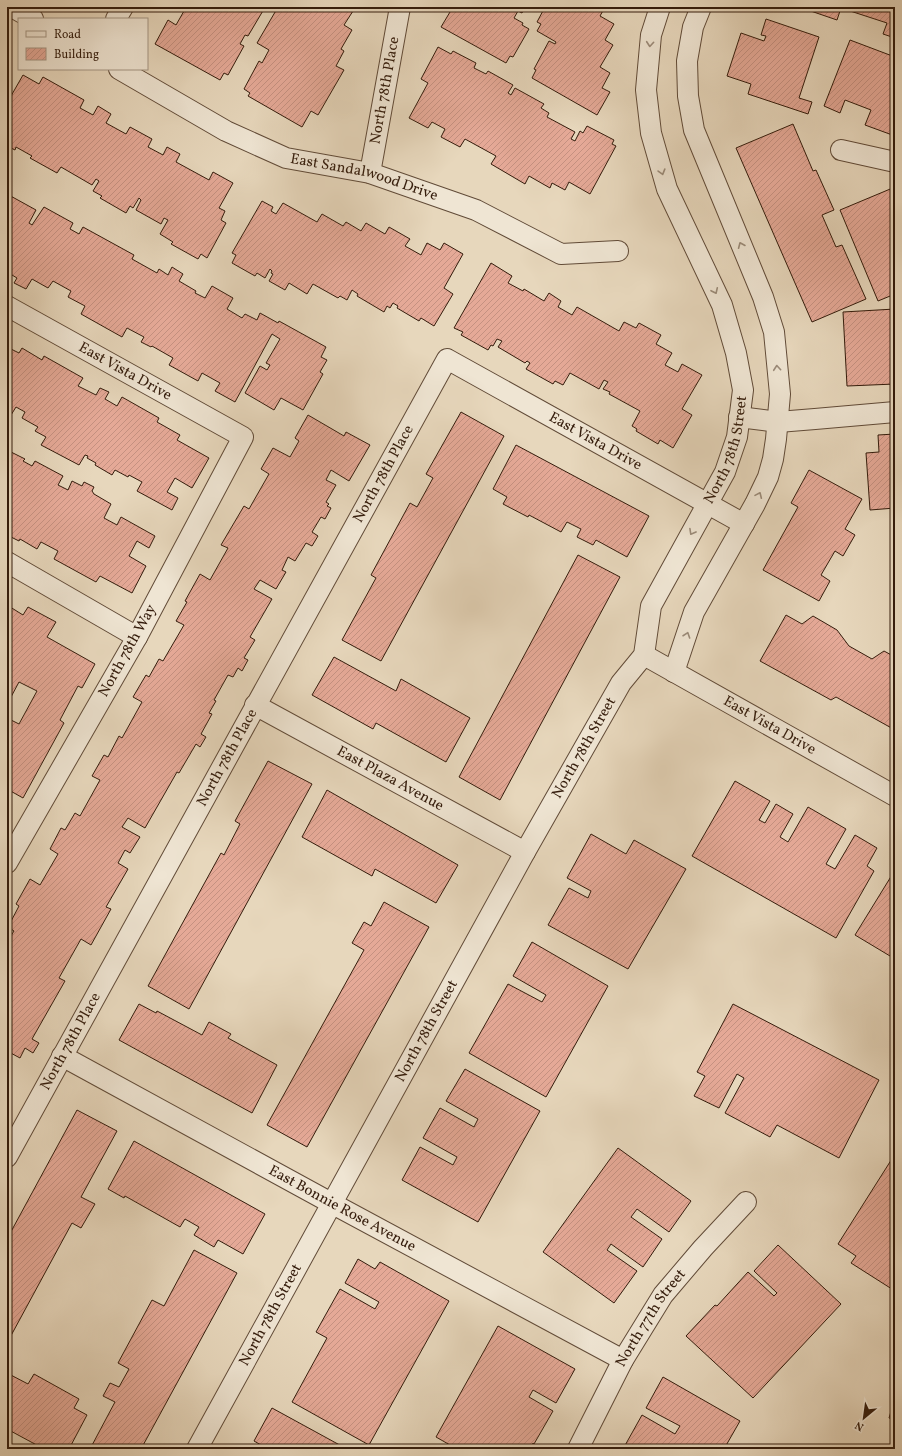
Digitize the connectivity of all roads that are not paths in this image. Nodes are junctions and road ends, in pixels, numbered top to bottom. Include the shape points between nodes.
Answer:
1 (12, 7) edge
2 (123, 7) edge
3 (400, 7) edge
4 (660, 7) edge
5 (700, 7) edge
6 (31, 18) edge
7 (117, 18) edge
8 (121, 70) edge
9 (841, 150) dead end
10 (895, 162) edge
11 (370, 173) junction
12 (618, 251) dead end
13 (7, 306) edge
14 (447, 359) joint
15 (895, 412) edge
16 (739, 418) junction
17 (778, 422) junction
18 (243, 437) joint
19 (708, 503) junction
20 (744, 524) junction
21 (7, 562) edge
22 (137, 637) junction
23 (644, 655) junction
24 (674, 672) junction
25 (255, 705) junction
26 (895, 796) edge
27 (14, 836) edge
28 (526, 852) junction
29 (7, 863) edge
30 (62, 1056) junction
31 (7, 1156) edge
32 (746, 1202) dead end
33 (333, 1204) junction
34 (623, 1360) junction
35 (197, 1449) edge
36 (578, 1449) edge

1 - 6 street
2 - 7 street
3 - 11 street, North 78th Place
4 -> 16 street, North 78th Street via 651,35 646,90 651,133 667,189 722,305 736,353 743,390
17 -> 5 street via 780,394 774,332 763,297 694,130 688,96 687,61 693,27
8 - 11 street, East Sandalwood Drive via 226,131 286,158
9 - 10 street
11 - 12 street, East Sandalwood Drive via 476,210 561,254
13 - 18 street, East Vista Drive
14 - 19 street, East Vista Drive
14 - 25 street, North 78th Place
15 - 17 street
16 - 17 street
16 - 19 street, North 78th Street via 737,437 725,472
20 -> 17 street via 768,477
18 - 22 street, North 78th Way
19 - 20 street, East Vista Drive
19 -> 23 street, North 78th Street via 651,606
24 -> 20 street via 694,612
21 - 22 street
22 - 27 street, North 78th Way
23 - 24 street, East Vista Drive
23 - 28 street, North 78th Street via 620,683
24 - 26 street, East Vista Drive
25 - 28 street, East Plaza Avenue
25 - 30 street, North 78th Place
27 - 29 street, North 78th Way
28 - 33 street, North 78th Street
30 - 31 street, North 78th Place
30 - 33 street, East Bonnie Rose Avenue
32 - 34 street, North 77th Street via 663,1295
33 - 34 street, East Bonnie Rose Avenue
33 - 35 street, North 78th Street
34 - 36 street, North 77th Street

